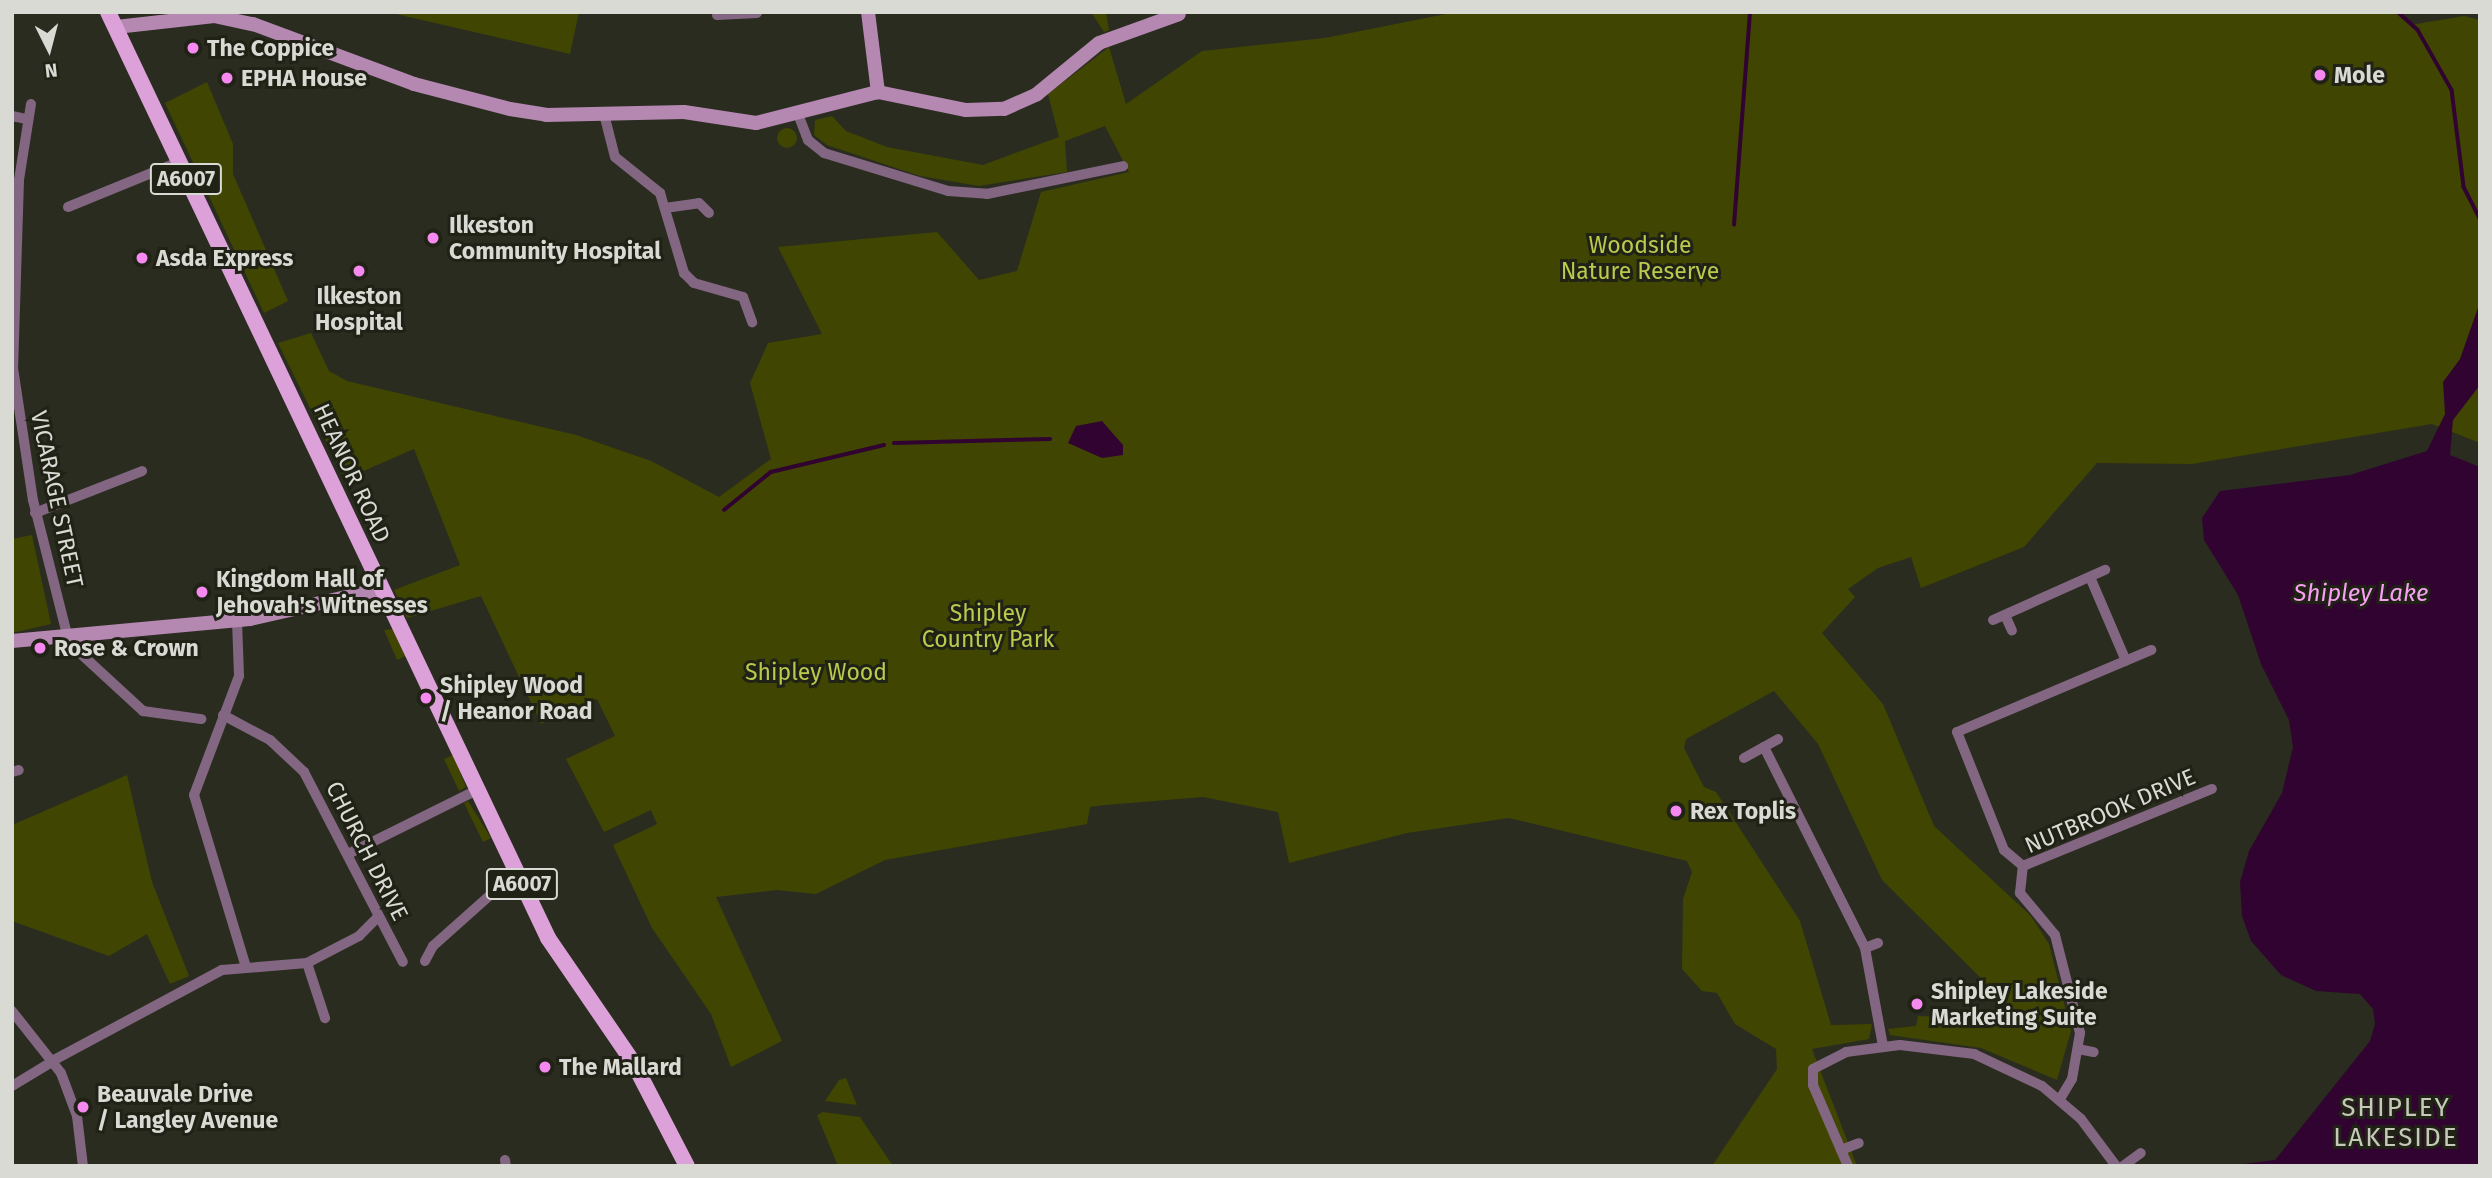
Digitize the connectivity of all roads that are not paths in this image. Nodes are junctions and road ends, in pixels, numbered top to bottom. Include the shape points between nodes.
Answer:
1 (868, 12) edge
2 (731, 13) edge
3 (757, 13) edge
4 (1180, 13) edge
5 (215, 14) edge
6 (718, 15) dead end
7 (112, 20) edge
8 (878, 92) junction
9 (31, 104) dead end
10 (604, 114) junction
11 (798, 114) junction
12 (12, 116) edge
13 (26, 119) junction
14 (178, 162) junction
15 (1123, 166) dead end
16 (68, 208) dead end
17 (665, 208) junction
18 (709, 213) dead end
19 (752, 322) dead end
20 (141, 471) dead end
21 (35, 513) junction
22 (2105, 570) dead end
23 (2090, 578) junction
24 (381, 589) junction
25 (2005, 615) junction
26 (1993, 620) dead end
27 (237, 621) junction
28 (2012, 631) dead end
29 (69, 634) junction
30 (12, 642) edge
31 (2151, 650) dead end
32 (2126, 660) junction
33 (223, 715) junction
34 (201, 719) dead end
35 (1778, 739) dead end
36 (1764, 747) junction
37 (1744, 758) dead end
38 (2212, 789) dead end
39 (477, 790) junction
40 (348, 854) junction
41 (2023, 866) junction
42 (516, 872) junction
43 (376, 918) junction
44 (1878, 943) dead end
45 (1865, 948) junction
46 (425, 961) dead end
47 (402, 962) dead end
48 (307, 963) junction
49 (246, 967) junction
50 (12, 1011) edge
51 (325, 1018) dead end
52 (1883, 1046) junction
53 (2078, 1049) junction
54 (2094, 1052) dead end
55 (55, 1060) junction
56 (12, 1086) edge
57 (2060, 1099) junction
58 (1859, 1143) dead end
59 (1841, 1150) junction
60 (2141, 1153) dead end
61 (83, 1166) edge
62 (687, 1166) edge
63 (1848, 1166) edge
64 (2116, 1166) edge
65 (2123, 1166) edge

1 - 8 street
2 - 3 street
2 - 6 street
4 - 8 street via 1099,43 1037,94 1003,109 966,110
5 - 7 street
5 - 10 street via 459,97 546,115
7 - 14 main road, HEANOR ROAD / A6007
8 - 11 street
9 - 13 street, VICARAGE STREET
10 - 11 street via 684,112 756,123
10 - 17 street via 612,153 651,181
11 - 15 street via 808,139 824,153 948,191 987,194
12 - 13 street
13 - 21 street, VICARAGE STREET via 13,344
14 - 16 street
14 - 24 main road, HEANOR ROAD / A6007
17 - 18 street via 699,203
17 - 19 street via 670,240 689,279 751,298
20 - 21 street
21 - 29 street, VICARAGE STREET
22 - 23 street
23 - 25 street
23 - 32 street
24 - 27 street
24 - 39 main road, HEANOR ROAD / A6007
25 - 26 street
25 - 28 street
27 - 29 street
27 - 33 street via 241,666
29 - 30 street
29 - 34 street via 80,653 143,711
31 - 32 street
32 - 41 street via 1957,732 2004,850
33 - 40 street, CHURCH DRIVE via 297,764
33 - 49 street via 194,801 244,946
35 - 36 street
36 - 37 street
36 - 45 street
38 - 41 street, NUTBROOK DRIVE
39 - 40 street
39 - 42 main road, HEANOR ROAD / A6007
40 - 43 street, CHURCH DRIVE
41 - 53 street, NUTBROOK DRIVE via 2021,895 2045,919 2062,953
42 - 46 street via 433,946
42 - 62 main road, HEANOR ROAD / A6007 via 567,970 633,1062
43 - 47 street, CHURCH DRIVE
43 - 48 street via 359,936
44 - 45 street
45 - 52 street
48 - 49 street
48 - 51 street
49 - 55 street via 182,988
50 - 55 street
52 - 57 street via 1974,1055
52 - 59 street via 1833,1056 1813,1069 1813,1085
53 - 54 street
53 - 57 street, NUTBROOK DRIVE
55 - 56 street
55 - 61 street via 74,1106
57 - 64 street
58 - 59 street
59 - 63 street
60 - 65 street

